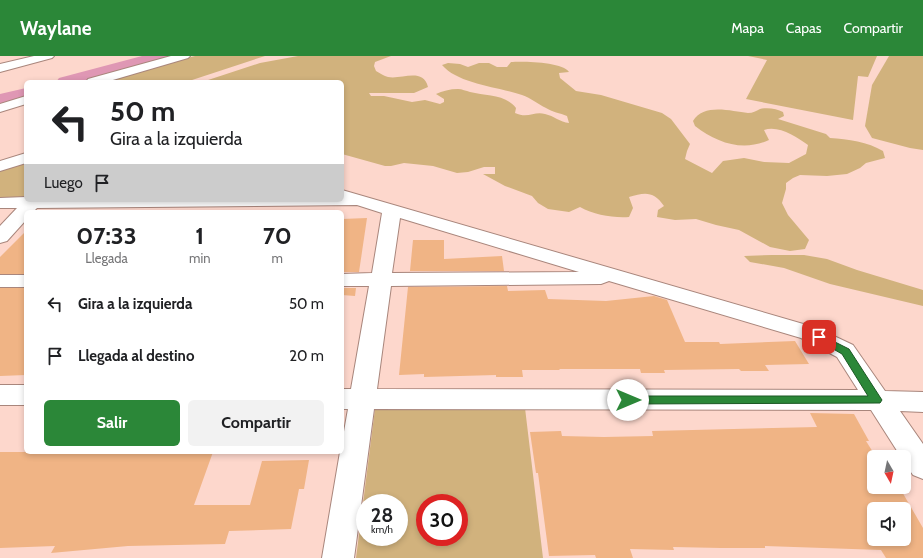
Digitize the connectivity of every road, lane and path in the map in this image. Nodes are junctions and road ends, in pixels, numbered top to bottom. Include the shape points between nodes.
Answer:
1 (48, 56) edge
2 (184, 56) edge
3 (0, 68) edge
4 (99, 80) edge
5 (24, 101) edge
6 (0, 108) edge
7 (24, 159) edge
8 (0, 166) edge
9 (350, 198) edge
10 (96, 202) edge
11 (0, 203) edge
12 (32, 203) junction
13 (392, 209) junction
14 (25, 210) edge
15 (24, 212) edge
16 (0, 237) edge
17 (622, 277) junction
18 (344, 280) edge
19 (380, 280) junction
20 (0, 281) edge
21 (24, 281) edge
22 (0, 395) edge
23 (24, 395) edge
24 (353, 399) edge
25 (877, 400) junction
26 (923, 402) edge
27 (923, 467) edge
28 (338, 558) edge

1 - 3 street
2 - 4 street
5 - 6 street
7 - 8 street
9 - 13 street
10 - 12 street
11 - 12 street
12 - 14 street
13 - 17 street
13 - 19 street
15 - 16 street
17 - 19 street
17 - 25 street via 809,333 829,342 845,351
18 - 19 street
19 - 24 street
20 - 21 street
22 - 23 street
24 - 25 street
24 - 28 street
25 - 26 street
25 - 27 street

